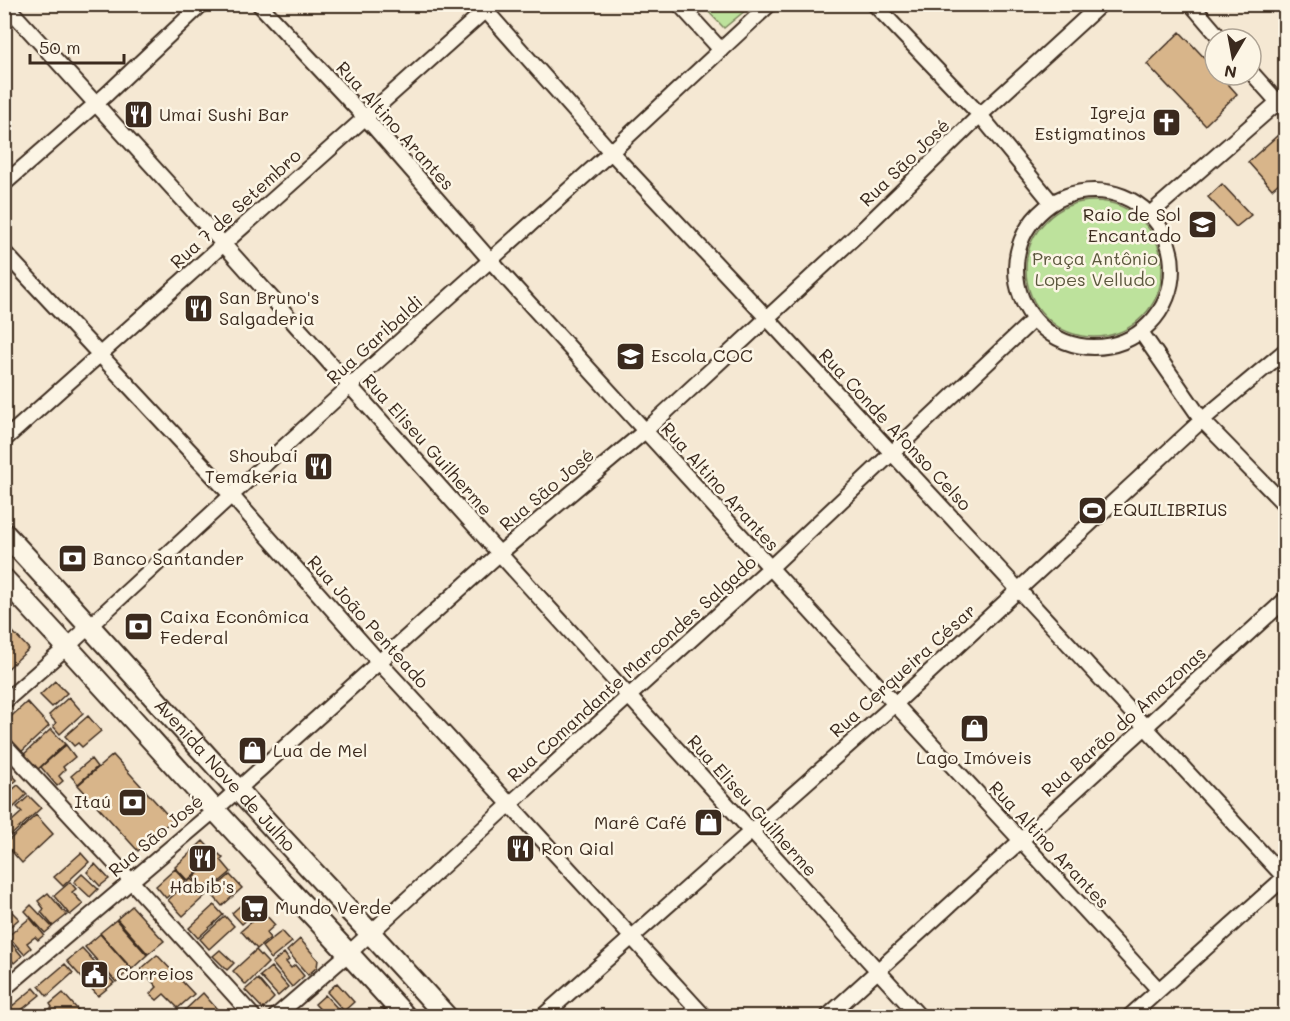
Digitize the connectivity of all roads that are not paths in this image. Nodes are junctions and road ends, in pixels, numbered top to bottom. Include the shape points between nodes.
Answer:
1 (4, 4) edge
2 (202, 4) edge
3 (259, 4) edge
4 (679, 4) edge
5 (770, 4) edge
6 (874, 4) edge
7 (1101, 4) edge
8 (1191, 4) edge
9 (486, 6) edge
10 (1211, 27) edge
11 (721, 50) junction
12 (1263, 83) edge
13 (1283, 102) edge
14 (95, 104) junction
15 (980, 116) junction
16 (365, 118) junction
17 (611, 152) junction
18 (4, 184) edge
19 (1052, 203) junction
20 (1150, 214) junction
21 (223, 245) junction
22 (4, 252) edge
23 (490, 260) junction
24 (767, 318) junction
25 (1034, 320) junction
26 (1141, 332) junction
27 (1286, 350) edge
28 (101, 355) junction
29 (350, 386) junction
30 (1202, 420) junction
31 (645, 431) junction
32 (4, 440) edge
33 (892, 454) junction
34 (231, 495) junction
35 (1286, 507) edge
36 (4, 533) edge
37 (500, 554) junction
38 (770, 568) junction
39 (4, 579) edge
40 (1018, 590) junction
41 (1286, 599) edge
42 (90, 625) junction
43 (68, 646) junction
44 (379, 662) junction
45 (628, 696) junction
46 (4, 702) edge
47 (895, 704) junction
48 (1144, 727) junction
49 (4, 744) edge
50 (238, 790) junction
51 (510, 804) junction
52 (215, 810) junction
53 (752, 832) junction
54 (1021, 841) junction
55 (1285, 878) edge
56 (131, 881) junction
57 (371, 933) junction
58 (632, 938) junction
59 (349, 953) junction
60 (878, 971) junction
61 (4, 989) edge
62 (1159, 990) junction
63 (253, 1017) edge
64 (276, 1017) edge
65 (405, 1017) edge
66 (446, 1017) edge
67 (543, 1017) edge
68 (704, 1017) edge
69 (828, 1017) edge
70 (919, 1017) edge
71 (1130, 1017) edge

1 - 14 street, Rua Eliseu Guilherme
2 - 14 street
3 - 16 street, Rua Altino Arantes
4 - 11 street
5 - 11 street, Rua Garibaldi
6 - 15 street
7 - 15 street, Rua São José
8 - 10 street
9 - 16 street, Rua 7 de Setembro
9 - 17 street, Rua Conde Afonso Celso
11 - 17 street, Rua Garibaldi
12 - 13 street
13 - 20 street
14 - 18 street
14 - 21 street, Rua Eliseu Guilherme
15 - 19 street
15 - 24 street, Rua São José
16 - 21 street, Rua 7 de Setembro
16 - 23 street, Rua Altino Arantes
17 - 23 street, Rua Garibaldi
17 - 24 street, Rua Conde Afonso Celso
19 - 20 street via 1077,192 1103,191 1129,198
19 - 25 street via 1035,217 1016,257 1016,279
20 - 26 street via 1164,232 1173,276 1162,308
21 - 28 street, Rua 7 de Setembro
21 - 29 street, Rua Eliseu Guilherme
22 - 28 street, Rua João Penteado
23 - 29 street, Rua Garibaldi
23 - 31 street, Rua Altino Arantes
24 - 31 street, Rua São José
24 - 33 street, Rua Conde Afonso Celso
25 - 26 street via 1052,335 1073,344 1096,347 1119,343
25 - 33 street, Rua Comandante Marcondes Salgado
26 - 30 street
27 - 30 street, Rua Cerqueira César
28 - 32 street, Rua 7 de Setembro
28 - 34 street, Rua João Penteado
29 - 34 street, Rua Garibaldi
29 - 37 street, Rua Eliseu Guilherme
30 - 35 street
30 - 40 street, Rua Cerqueira César
31 - 37 street, Rua São José
31 - 38 street, Rua Altino Arantes
33 - 38 street, Rua Comandante Marcondes Salgado
33 - 40 street, Rua Conde Afonso Celso
34 - 42 street, Rua Garibaldi
34 - 44 street, Rua João Penteado
36 - 42 main road, Avenida Nove de Julho
37 - 44 street, Rua São José
37 - 45 street, Rua Eliseu Guilherme
38 - 45 street, Rua Comandante Marcondes Salgado
38 - 47 street, Rua Altino Arantes
39 - 43 main road, Avenida Nove de Julho
40 - 47 street, Rua Cerqueira César
40 - 48 street, Rua Conde Afonso Celso
41 - 48 street, Rua Barão do Amazonas
42 - 43 street, Rua Garibaldi
42 - 50 main road, Avenida Nove de Julho
43 - 46 street, Rua Garibaldi
43 - 52 main road, Avenida Nove de Julho
44 - 50 street, Rua São José
44 - 51 street, Rua João Penteado
45 - 51 street, Rua Comandante Marcondes Salgado
45 - 53 street, Rua Eliseu Guilherme
47 - 53 street, Rua Cerqueira César
47 - 54 street, Rua Altino Arantes
48 - 54 street, Rua Barão do Amazonas
48 - 55 street, Rua Conde Afonso Celso
49 - 56 street
50 - 52 street, Rua São José
50 - 57 main road, Avenida Nove de Julho
51 - 57 street, Rua Comandante Marcondes Salgado
51 - 58 street, Rua João Penteado
52 - 56 street, Rua São José
52 - 59 main road, Avenida Nove de Julho
53 - 58 street, Rua Cerqueira César
53 - 60 street, Rua Eliseu Guilherme
54 - 60 street, Rua Barão do Amazonas
54 - 62 street, Rua Altino Arantes
55 - 62 street
56 - 61 street, Rua São José
56 - 63 street
57 - 59 street, Rua Comandante Marcondes Salgado
57 - 66 main road, Avenida Nove de Julho
58 - 67 street, Rua Cerqueira César
58 - 68 street, Rua João Penteado
59 - 64 street, Rua Comandante Marcondes Salgado
59 - 65 main road, Avenida Nove de Julho
60 - 69 street, Rua Barão do Amazonas
60 - 70 street, Rua Eliseu Guilherme
62 - 71 street

